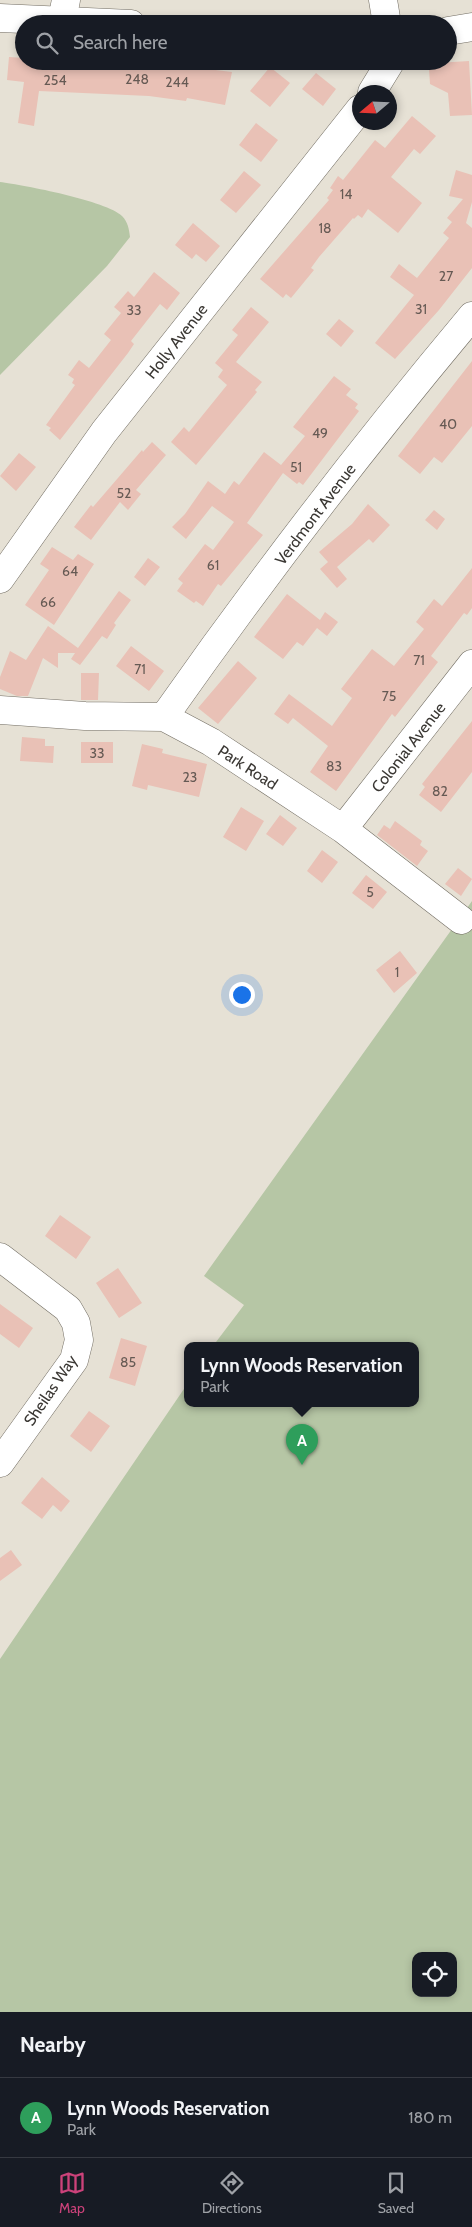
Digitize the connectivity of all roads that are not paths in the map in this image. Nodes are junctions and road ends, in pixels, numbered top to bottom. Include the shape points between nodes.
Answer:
1 (383, 0) edge
2 (64, 10) edge
3 (24, 15) edge
4 (88, 15) edge
5 (386, 15) edge
6 (15, 16) edge
7 (0, 18) edge
8 (472, 27) edge
9 (457, 30) edge
10 (385, 70) edge
11 (376, 85) edge
12 (352, 119) edge
13 (472, 316) edge
14 (0, 579) edge
15 (472, 664) edge
16 (0, 710) edge
17 (164, 717) junction
18 (344, 829) junction
19 (461, 920) dead end
20 (0, 1257) edge
21 (0, 1463) edge

1 - 5 street
2 - 3 street
2 - 4 street
6 - 7 street
8 - 9 street
10 - 11 street
12 - 14 street, Holly Avenue via 104,432
13 - 17 street, Verdmont Avenue via 370,441
15 - 18 street, Colonial Avenue
16 - 17 street, Park Road
17 - 18 street, Park Road via 211,742
18 - 19 street, Park Road
20 - 21 street, Sheilas Way via 68,1309 76,1323 79,1340 74,1360

